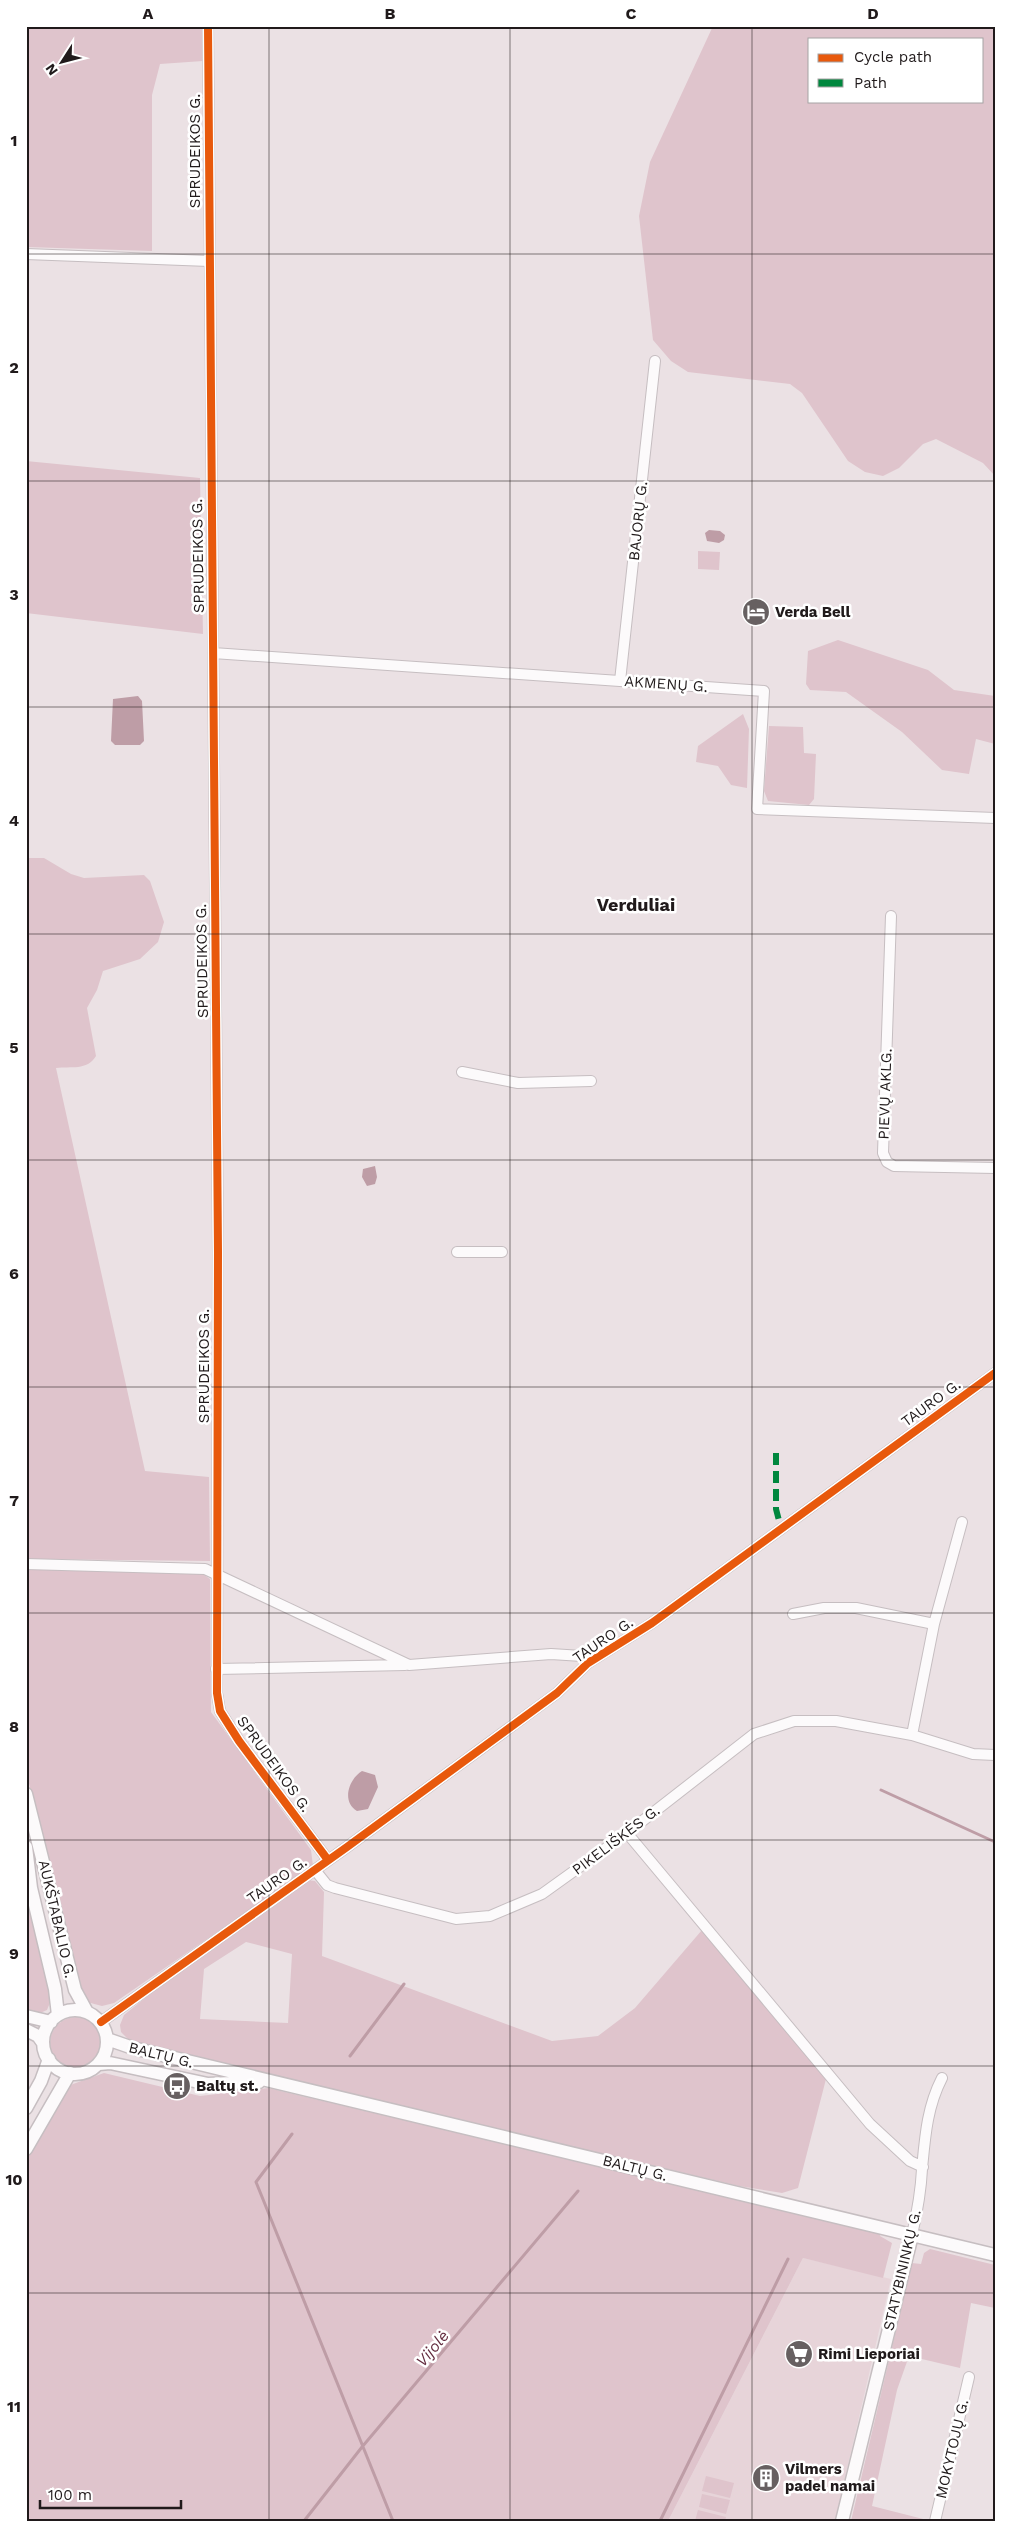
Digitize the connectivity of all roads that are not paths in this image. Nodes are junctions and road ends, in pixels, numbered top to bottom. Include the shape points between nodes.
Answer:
1 (208, 26) edge
2 (26, 254) edge
3 (209, 261) junction
4 (654, 361) dead end
5 (213, 652) junction
6 (620, 681) junction
7 (995, 818) edge
8 (891, 916) dead end
9 (462, 1072) dead end
10 (591, 1081) dead end
11 (995, 1168) edge
12 (457, 1252) dead end
13 (502, 1252) dead end
14 (995, 1373) edge
15 (962, 1522) dead end
16 (26, 1564) edge
17 (218, 1574) junction
18 (793, 1614) dead end
19 (934, 1624) junction
20 (588, 1663) junction
21 (408, 1665) junction
22 (216, 1669) junction
23 (912, 1735) junction
24 (995, 1755) edge
25 (26, 1794) edge
26 (627, 1833) junction
27 (26, 1847) edge
28 (328, 1860) junction
29 (315, 1870) junction
30 (87, 2012) junction
31 (26, 2016) edge
32 (54, 2019) junction
33 (101, 2022) junction
34 (26, 2030) edge
35 (107, 2039) junction
36 (43, 2043) junction
37 (49, 2059) junction
38 (99, 2064) junction
39 (70, 2074) junction
40 (942, 2078) dead end
41 (274, 2082) junction
42 (26, 2108) edge
43 (26, 2149) edge
44 (923, 2166) junction
45 (912, 2235) junction
46 (995, 2254) edge
47 (969, 2377) dead end
48 (842, 2521) edge
49 (936, 2521) edge

1 - 3 street, SPRUDEIKOS G.
2 - 3 street
3 - 5 street, SPRUDEIKOS G.
4 - 6 street, BAJORŲ G.
5 - 6 street, AKMENŲ G.
5 - 17 street, SPRUDEIKOS G.
6 - 7 street, AKMENŲ G. via 764,691 757,810
8 - 11 street, PIEVŲ AKLG. via 883,1153 887,1162 894,1166
9 - 10 street via 518,1083
12 - 13 street
14 - 20 street, TAURO G. via 652,1623
15 - 19 street
16 - 17 street via 205,1569
17 - 21 street
17 - 22 street, SPRUDEIKOS G.
18 - 19 street via 824,1608 856,1608
19 - 23 street
20 - 21 street via 582,1656 551,1654
20 - 28 street, TAURO G. via 557,1693
21 - 22 street
22 - 28 street, SPRUDEIKOS G. via 220,1711
23 - 24 street, PIKELIŠKĖS G. via 973,1754
23 - 26 street, PIKELIŠKĖS G. via 836,1721 794,1721 754,1734
25 - 30 main road, AUKŠTABALIO G. via 75,1990
26 - 29 street, PIKELIŠKĖS G. via 542,1894 490,1916 456,1919 336,1888 328,1885
26 - 44 street via 870,2124 910,2161
27 - 32 main road, AUKŠTABALIO G. via 31,1888 55,1988
28 - 29 street, TAURO G.
29 - 33 street, TAURO G.
30 - 32 main road via 77,2010
30 - 33 main road
31 - 32 main road
32 - 36 main road
33 - 35 main road
34 - 36 main road via 38,2036
35 - 38 main road
35 - 41 main road, BALTŲ G.
36 - 37 main road
37 - 39 main road via 54,2066
37 - 42 main road
38 - 39 main road via 90,2070
38 - 41 main road, BALTŲ G. via 110,2063 208,2084
39 - 43 main road
40 - 44 street, STATYBININKŲ G. via 935,2091 924,2134
41 - 45 main road, BALTŲ G.
44 - 45 street, STATYBININKŲ G.
45 - 46 main road, BALTŲ G.
45 - 48 main road, STATYBININKŲ G.
47 - 49 street, MOKYTOJŲ G.

